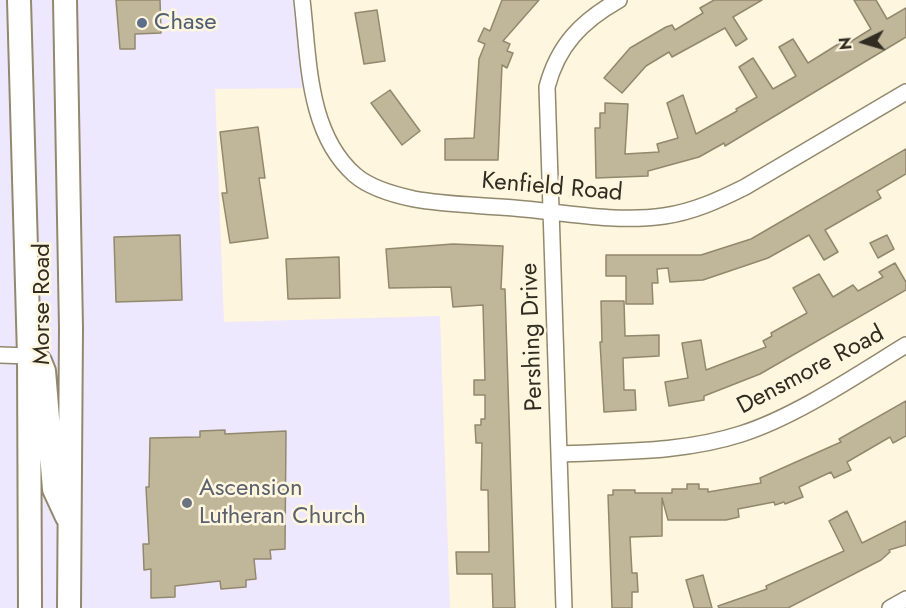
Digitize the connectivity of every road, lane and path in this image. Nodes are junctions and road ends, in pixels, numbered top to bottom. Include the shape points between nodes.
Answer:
1 (19, 0) edge
2 (65, 0) edge
3 (302, 0) edge
4 (619, 0) edge
5 (906, 92) edge
6 (551, 211) junction
7 (906, 345) edge
8 (0, 355) edge
9 (28, 356) junction
10 (559, 454) junction
11 (69, 523) junction
12 (906, 599) edge
13 (30, 608) edge
14 (69, 608) edge
15 (564, 608) edge
16 (890, 608) edge

1 - 9 main road, Morse Road
2 - 11 main road, Morse Road via 71,328
3 - 6 street, Kenfield Road via 323,130 355,176 414,199
4 - 6 street, Pershing Drive via 581,24 553,64 547,87
5 - 6 street, Kenfield Road via 720,200 662,216
6 - 10 street, Pershing Drive
7 - 10 street, Densmore Road via 775,421 741,434 657,450
8 - 9 street
9 - 11 main road via 40,361 44,371 54,489
9 - 13 main road, Morse Road
10 - 15 street, Pershing Drive
11 - 14 main road, Morse Road
12 - 16 street

